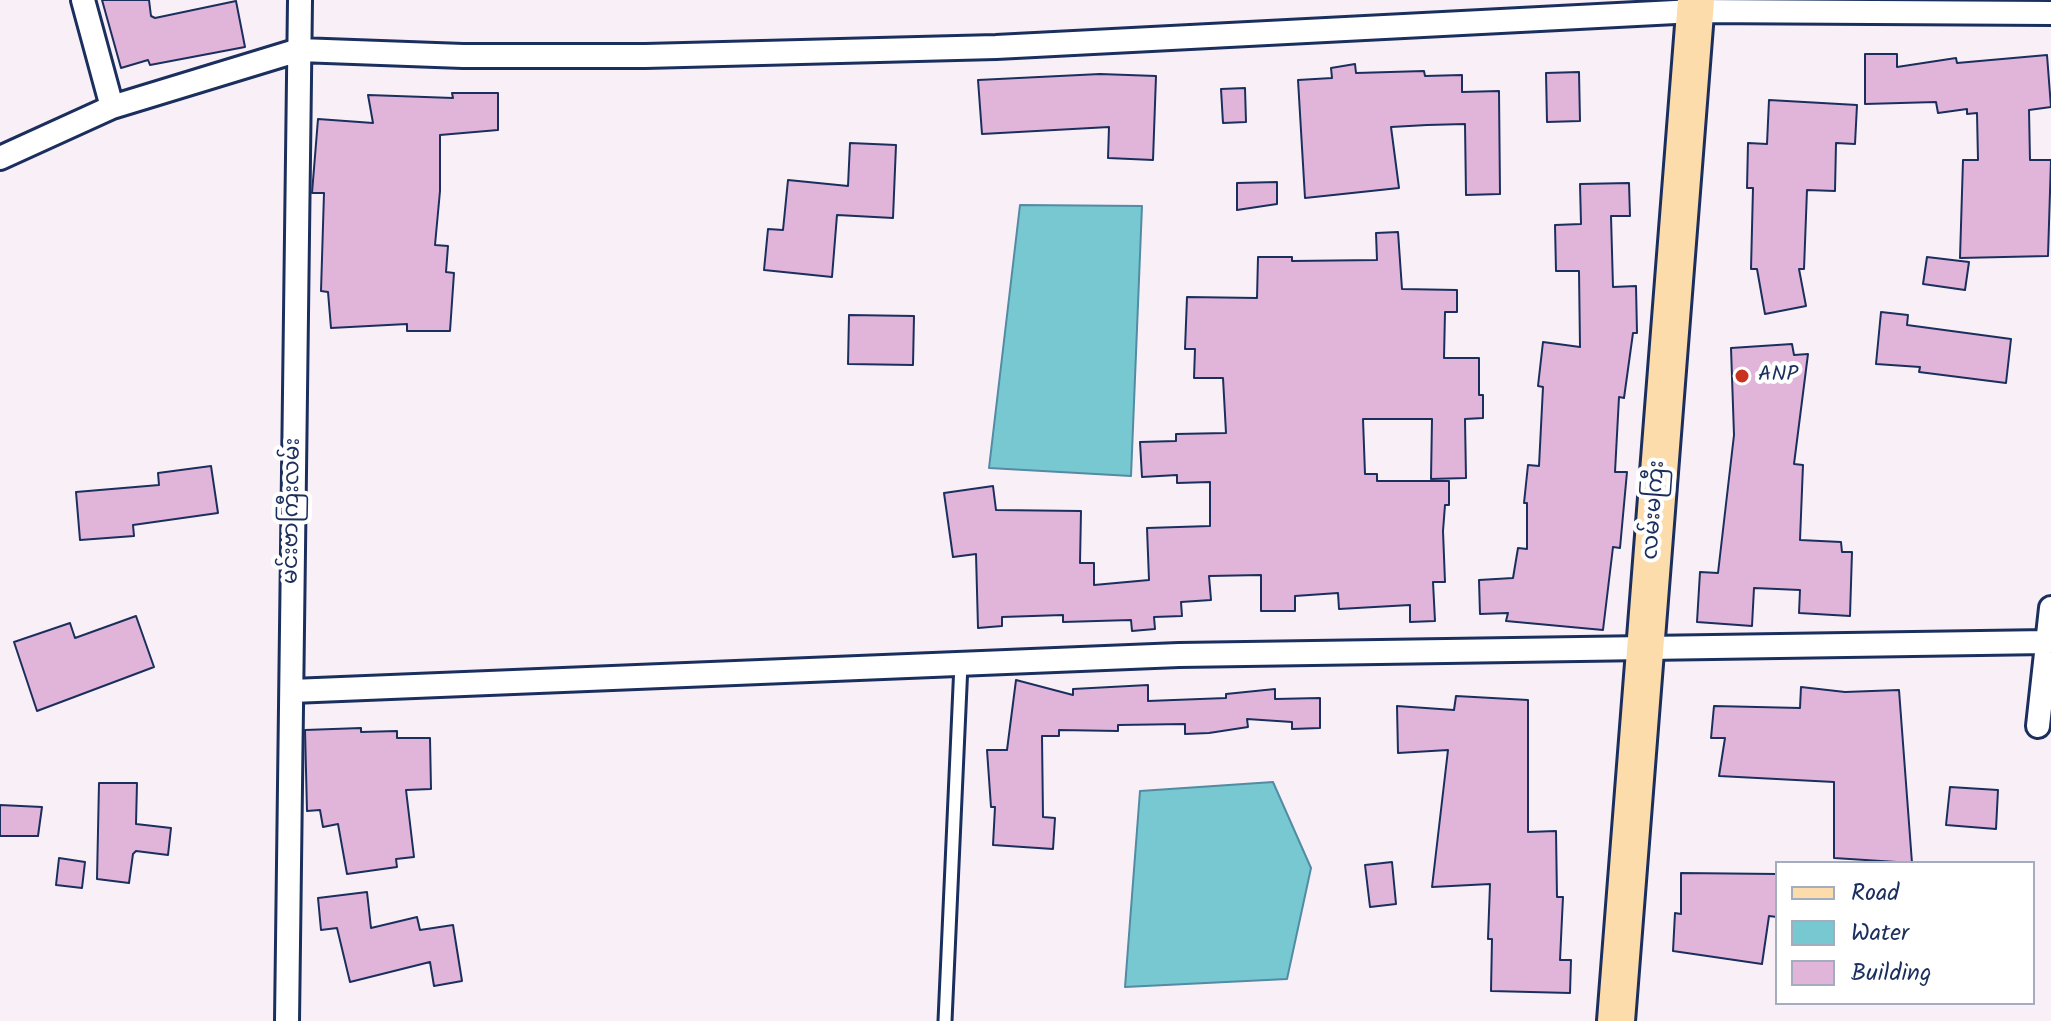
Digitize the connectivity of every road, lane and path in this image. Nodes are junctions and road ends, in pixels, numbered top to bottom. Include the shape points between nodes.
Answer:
1 (83, 0) edge
2 (300, 0) edge
3 (1695, 6) edge
4 (2051, 13) edge
5 (299, 50) junction
6 (112, 107) junction
7 (0, 158) edge
8 (2051, 608) edge
9 (2047, 642) junction
10 (1645, 646) junction
11 (961, 664) junction
12 (292, 691) junction
13 (2038, 726) dead end
14 (287, 1021) edge
15 (945, 1021) edge
16 (1616, 1021) edge

1 - 6 street
2 - 5 street, မင်းဗာကြီးလမ်း
3 - 4 street
3 - 5 street via 996,47 645,56
3 - 10 main road, လမ်းမကြီး
5 - 6 street
5 - 12 street, မင်းဗာကြီးလမ်း
6 - 7 street
8 - 9 street
9 - 10 street
9 - 13 street
10 - 11 street
10 - 16 main road, လမ်းမကြီး
11 - 12 street
11 - 15 lane
12 - 14 street, မင်းဗာကြီးလမ်း

